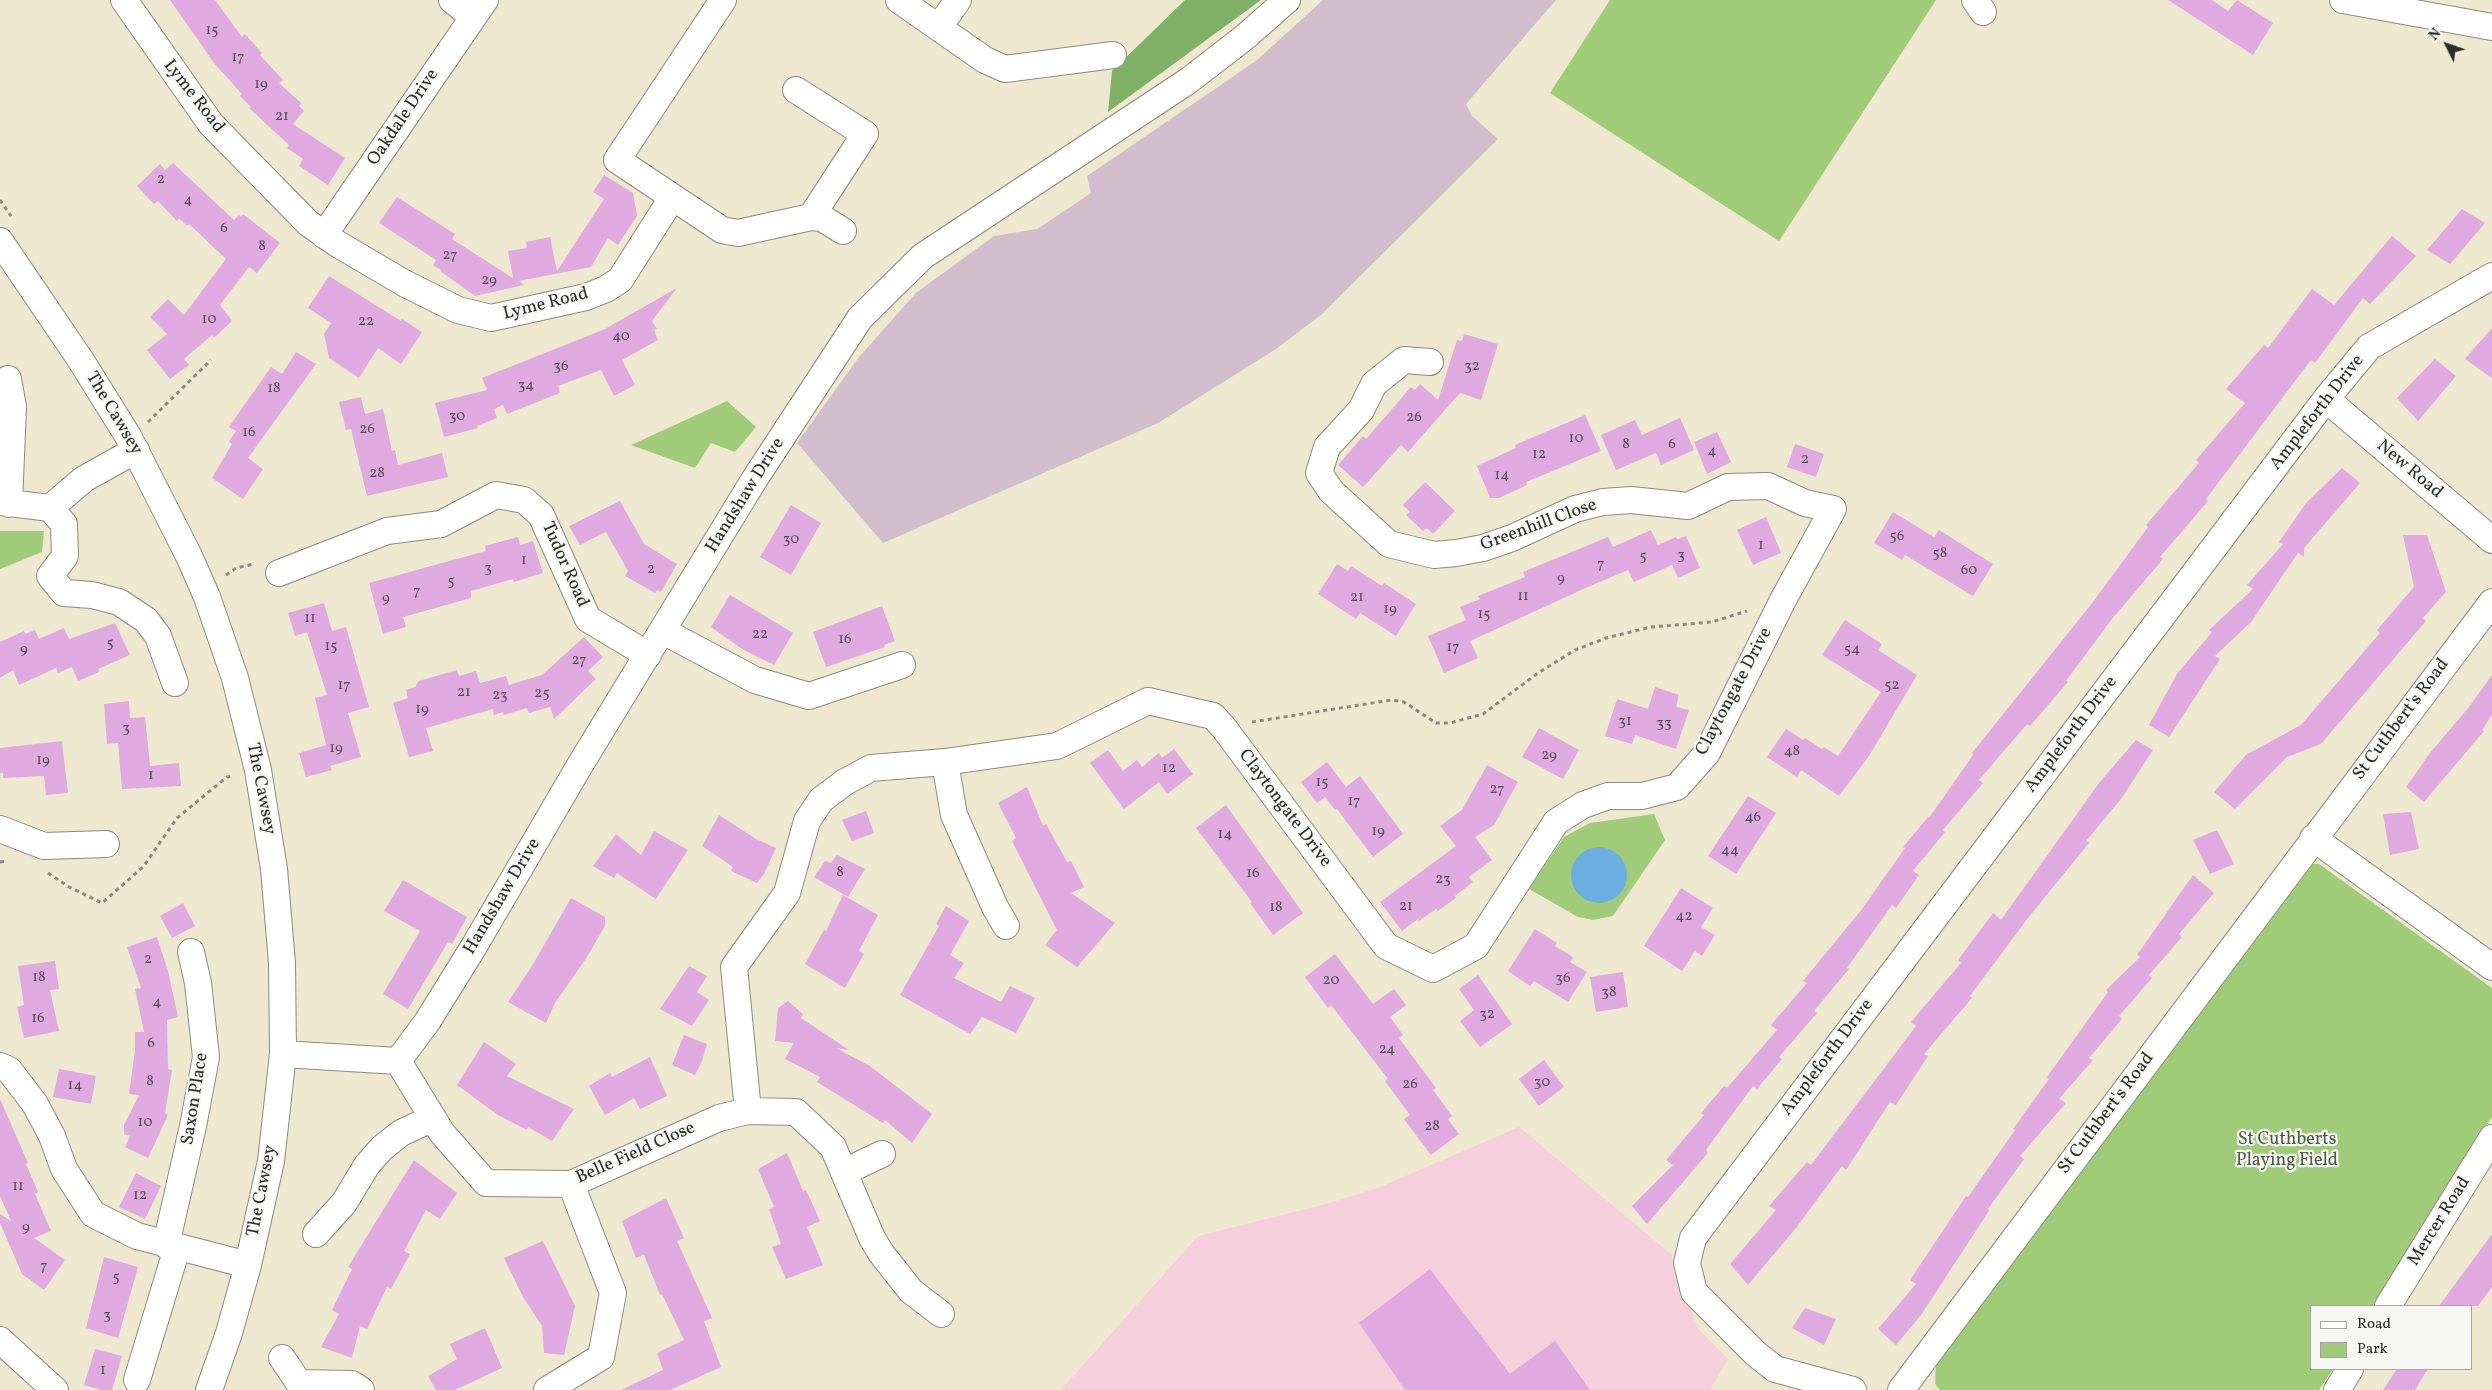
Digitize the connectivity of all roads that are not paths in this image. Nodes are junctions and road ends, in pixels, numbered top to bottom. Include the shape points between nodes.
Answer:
1 (124, 0) edge
2 (452, 0) edge
3 (724, 0) edge
4 (899, 0) edge
5 (958, 0) edge
6 (1287, 0) edge
7 (2343, 0) edge
8 (479, 8) edge
9 (2492, 27) edge
10 (939, 28) junction
11 (1113, 55) dead end
12 (796, 90) dead end
13 (672, 198) junction
14 (811, 217) junction
15 (843, 231) dead end
16 (8, 233) edge
17 (324, 235) junction
18 (2492, 276) edge
19 (1430, 362) dead end
20 (8, 379) dead end
21 (2326, 399) junction
22 (136, 450) junction
23 (4, 503) edge
24 (50, 508) junction
25 (1833, 509) joint
26 (2492, 540) edge
27 (278, 573) road end
28 (2492, 602) edge
29 (663, 631) junction
30 (648, 655) junction
31 (902, 665) dead end
32 (175, 683) dead end
33 (945, 762) junction
34 (0, 829) edge
35 (2313, 838) junction
36 (106, 844) dead end
37 (1006, 926) dead end
38 (191, 952) dead end
39 (2492, 967) edge
40 (283, 1054) junction
41 (398, 1061) junction
42 (0, 1066) edge
43 (748, 1111) junction
44 (433, 1118) junction
45 (2492, 1138) edge
46 (882, 1154) dead end
47 (844, 1172) junction
48 (571, 1184) junction
49 (316, 1234) dead end
50 (172, 1247) junction
51 (248, 1266) junction
52 (2389, 1305) edge
53 (941, 1314) dead end
54 (0, 1340) edge
55 (282, 1358) dead end
56 (2349, 1370) edge
57 (137, 1380) dead end
58 (55, 1390) edge
59 (209, 1390) edge
60 (361, 1390) edge
61 (547, 1390) edge
62 (1853, 1390) edge
63 (1901, 1390) edge
64 (2337, 1390) edge

1 - 17 street, Lyme Road via 211,124 280,196
2 - 8 street
3 - 13 street via 617,160
4 - 10 street
5 - 10 street
6 - 29 street, Handshaw Drive via 1188,81 923,256 860,318 754,480
7 - 9 street
8 - 17 street, Oakdale Drive
10 - 11 street via 985,60 1005,69
12 - 14 street via 865,134
13 - 14 street via 722,230 738,233
13 - 17 street, Lyme Road via 620,280 586,297 491,318 458,310 404,283
14 - 15 street via 822,218
16 - 22 street, The Cawsey
18 - 21 street, Ampleforth Drive via 2369,347
19 - 25 street, Greenhill Close via 1404,360 1374,384 1361,410 1327,447 1320,473 1331,491 1389,544 1434,555 1456,553 1497,543 1575,509 1603,502 1631,500 1688,506 1728,487 1768,486 1804,503
20 - 23 street via 14,406
21 - 26 street, New Road
21 - 62 street, Ampleforth Drive via 1692,1238 1687,1263 1694,1292 1755,1353 1775,1369
22 - 24 street via 84,479
22 - 40 street, The Cawsey via 208,596 235,678 258,770 274,868 282,963
23 - 24 street
24 - 32 street via 64,524 65,556 50,576 64,593 92,595 119,602 146,620 158,636
25 - 33 street, Claytongate Drive via 1783,600 1707,753 1676,787 1642,796 1608,796 1583,805 1556,822 1476,946 1433,969 1386,946 1213,716 1148,701 1057,746
27 - 30 street, Tudor Road via 386,531 440,524 496,495 524,500 541,515 588,618
28 - 35 street, St Cuthbert's Road
29 - 30 street, Handshaw Drive
29 - 31 street via 755,680 809,696
30 - 41 street, Handshaw Drive via 473,948 427,1022
33 - 37 street via 954,815
33 - 43 street, Claytongate Drive via 871,768 821,800 807,821 787,893 734,967
34 - 36 street via 44,846
35 - 39 street
35 - 63 street, St Cuthbert's Road
38 - 50 street, Saxon Place via 198,983 206,1056
40 - 41 street
40 - 51 street, The Cawsey via 271,1161
41 - 44 street, Belle Field Close
42 - 50 street via 9,1070 35,1104 64,1169 93,1214 137,1236
43 - 47 street, Belle Field Close via 796,1112 833,1147
43 - 48 street, Belle Field Close via 719,1118
44 - 48 street, Belle Field Close via 442,1133 486,1183
44 - 49 street via 401,1133 382,1148 367,1165 344,1203
45 - 52 street, Mercer Road
46 - 47 street
47 - 53 street, Belle Field Close via 880,1253 911,1291
48 - 61 street via 613,1293 600,1357
50 - 51 street
50 - 57 street, Saxon Place
51 - 59 street, The Cawsey
54 - 58 street
55 - 60 street via 299,1383 352,1384
56 - 64 street

